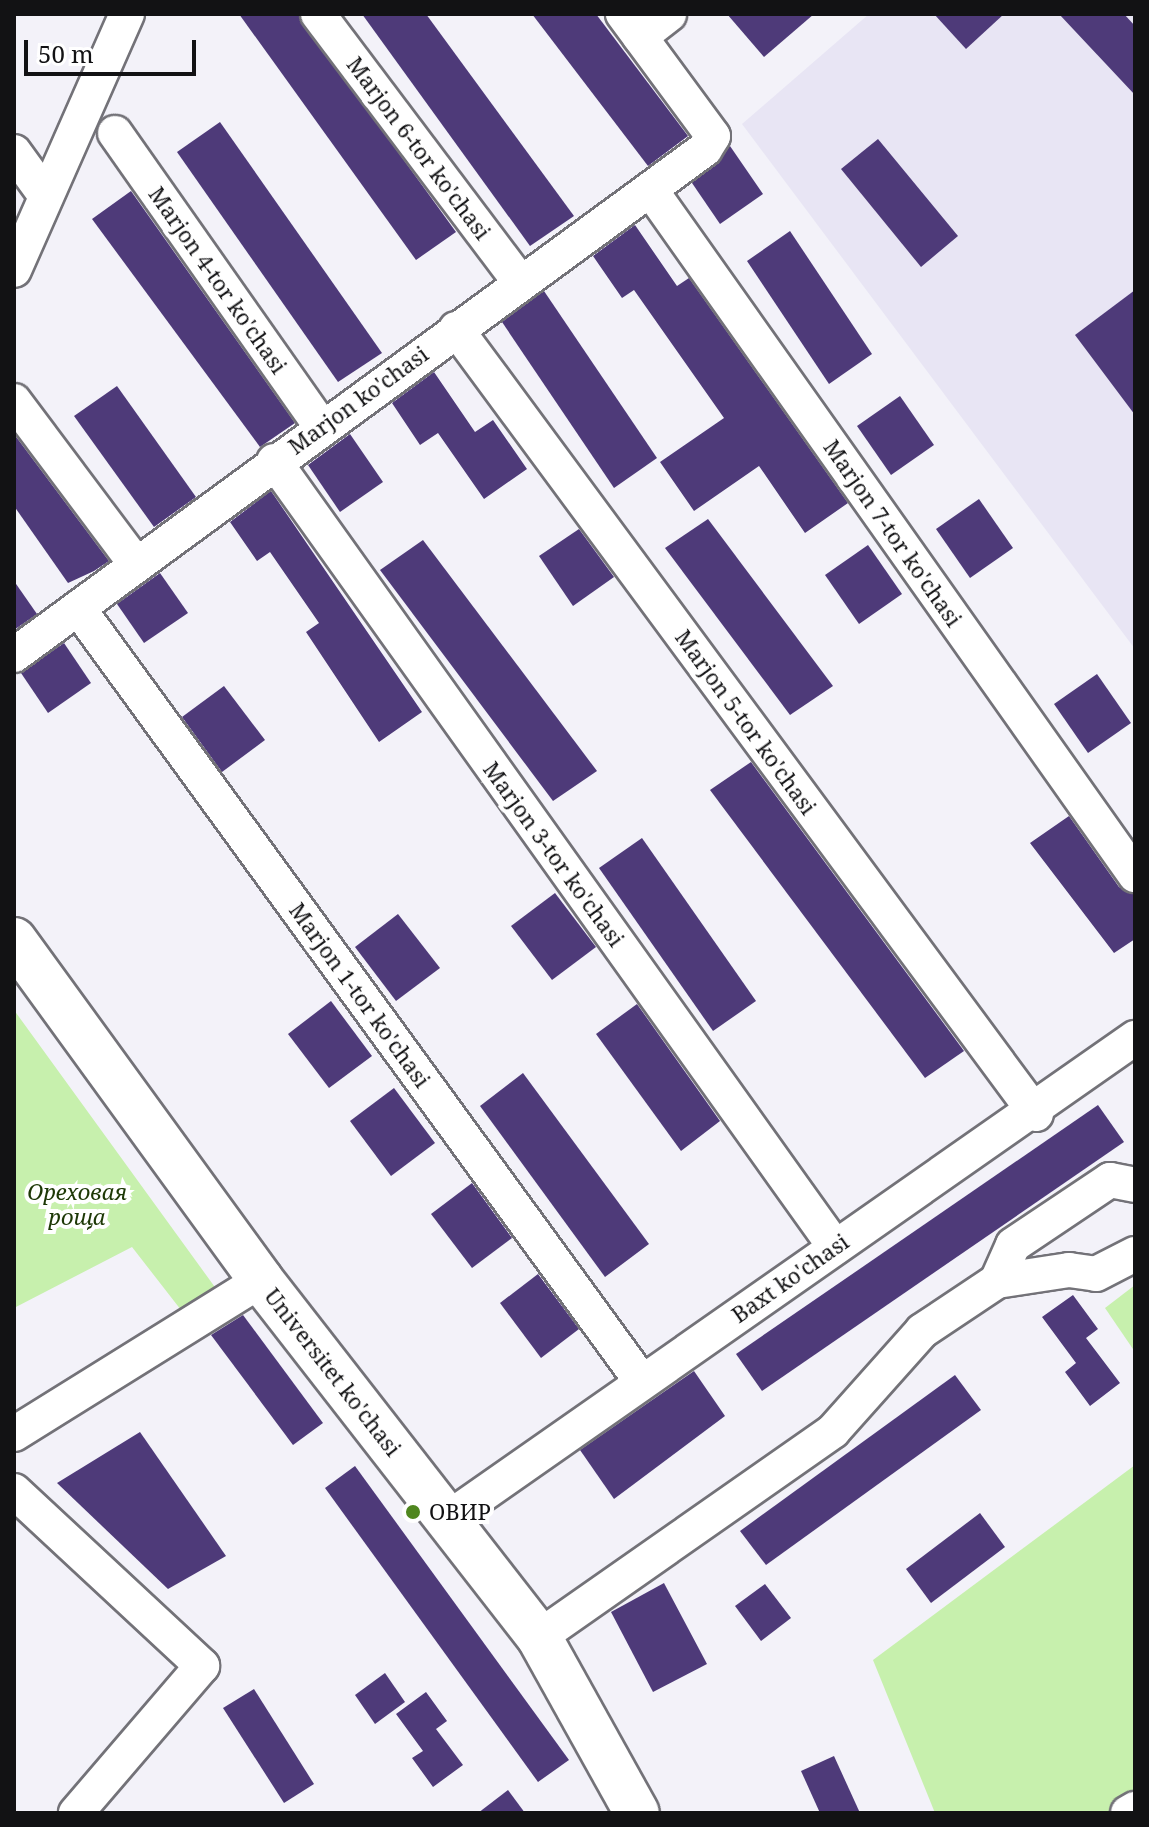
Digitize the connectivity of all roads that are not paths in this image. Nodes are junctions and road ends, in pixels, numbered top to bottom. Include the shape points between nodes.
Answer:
1 (127, 14) edge
2 (318, 14) edge
3 (669, 14) edge
4 (631, 26) edge
5 (115, 133) dead end
6 (14, 152) edge
7 (652, 192) junction
8 (46, 196) junction
9 (14, 270) edge
10 (521, 283) junction
11 (456, 329) junction
12 (14, 401) edge
13 (322, 427) junction
14 (274, 461) junction
15 (136, 564) junction
16 (78, 608) junction
17 (14, 655) edge
18 (1135, 875) edge
19 (14, 940) edge
20 (1135, 1038) edge
21 (1036, 1114) junction
22 (1135, 1185) edge
23 (835, 1247) junction
24 (1135, 1254) edge
25 (261, 1280) junction
26 (997, 1281) junction
27 (642, 1382) junction
28 (14, 1434) edge
29 (14, 1491) edge
30 (446, 1520) junction
31 (539, 1637) junction
32 (1135, 1809) edge
33 (76, 1813) edge
34 (637, 1813) edge
35 (1128, 1813) edge

1 - 8 street
2 - 10 street, Marjon 6-tor ko'chasi
3 - 4 street
4 - 7 street, Marjon ko'chasi via 713,136 705,149
5 - 13 street, Marjon 4-tor ko'chasi
6 - 8 street
7 - 10 street, Marjon ko'chasi
7 - 18 street, Marjon 7-tor ko'chasi
8 - 9 street
10 - 11 street, Marjon ko'chasi
11 - 13 street, Marjon ko'chasi
11 - 21 street, Marjon 5-tor ko'chasi
12 - 15 street
13 - 14 street, Marjon ko'chasi
14 - 15 street, Marjon ko'chasi
14 - 23 street, Marjon 3-tor ko'chasi
15 - 16 street, Marjon ko'chasi
16 - 17 street, Marjon ko'chasi
16 - 27 street, Marjon 1-tor ko'chasi
19 - 25 main road, Universitet ko'chasi
20 - 21 street, Baxt ko'chasi
21 - 23 street, Baxt ko'chasi
22 - 26 street via 1110,1180 1013,1245
23 - 27 street, Baxt ko'chasi
24 - 26 street via 1096,1274 1069,1270
25 - 28 street
25 - 30 main road, Universitet ko'chasi
26 - 31 street via 922,1331 833,1431
27 - 30 street, Baxt ko'chasi
29 - 33 street via 202,1666
30 - 31 main road, Universitet ko'chasi
31 - 34 main road, Universitet ko'chasi
32 - 35 street

